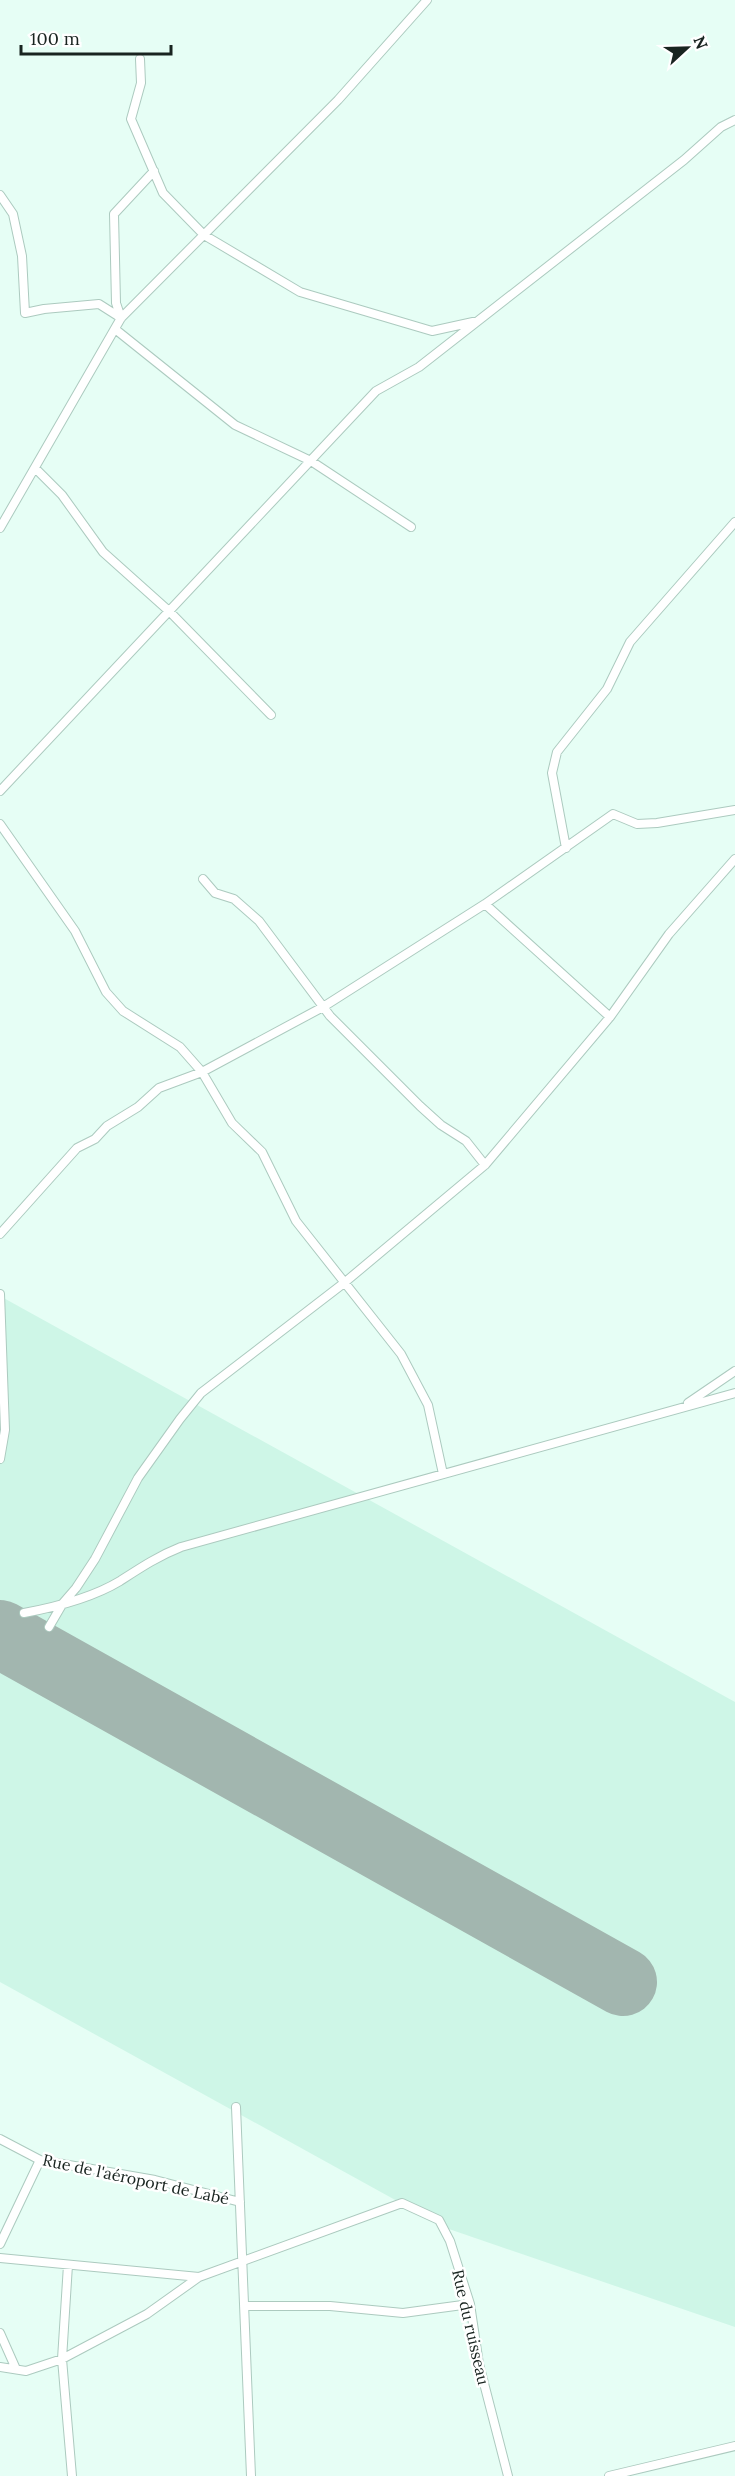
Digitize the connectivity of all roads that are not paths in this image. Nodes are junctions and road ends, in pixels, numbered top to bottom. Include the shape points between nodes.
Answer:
1 (427, 0) edge
2 (140, 60) dead end
3 (735, 112) edge
4 (735, 120) edge
5 (721, 127) junction
6 (154, 171) junction
7 (0, 195) edge
8 (204, 235) junction
9 (122, 318) junction
10 (478, 321) junction
11 (116, 328) junction
12 (311, 461) junction
13 (35, 468) junction
14 (735, 522) edge
15 (411, 527) dead end
16 (0, 528) edge
17 (170, 612) junction
18 (272, 715) dead end
19 (0, 791) edge
20 (735, 810) edge
21 (0, 824) edge
22 (566, 848) junction
23 (735, 859) edge
24 (203, 879) dead end
25 (485, 904) junction
26 (323, 1007) junction
27 (610, 1017) junction
28 (202, 1072) junction
29 (485, 1165) junction
30 (0, 1234) edge
31 (344, 1283) junction
32 (0, 1294) edge
33 (1, 1333) edge
34 (735, 1371) edge
35 (735, 1393) edge
36 (681, 1408) junction
37 (0, 1459) edge
38 (444, 1473) junction
39 (63, 1603) junction
40 (24, 1613) dead end
41 (49, 1627) dead end
42 (236, 2107) dead end
43 (0, 2139) edge
44 (40, 2160) junction
45 (240, 2202) junction
46 (0, 2244) edge
47 (0, 2258) edge
48 (242, 2261) junction
49 (68, 2265) junction
50 (199, 2277) junction
51 (470, 2304) junction
52 (244, 2306) junction
53 (0, 2333) edge
54 (62, 2359) junction
55 (0, 2367) edge
56 (16, 2369) junction
57 (735, 2446) edge
58 (72, 2476) edge
59 (251, 2476) edge
60 (508, 2476) edge
61 (609, 2476) edge

1 - 8 street via 338,100
2 - 6 street via 141,82 131,120
3 - 5 street
4 - 5 street
5 - 10 street
6 - 8 street via 164,193
6 - 9 street via 114,214 116,303
7 - 9 street via 13,214 22,256 25,313 99,304
8 - 9 street
8 - 10 street via 300,292 432,331
9 - 11 street
10 - 12 street via 419,368 376,391
11 - 12 street via 235,425
11 - 13 street
12 - 15 street
12 - 17 street
13 - 16 street
13 - 17 street via 62,495 103,552
14 - 22 street via 630,642 608,689 557,752 552,773
17 - 18 street
17 - 19 street
20 - 22 street via 647,824 613,814
21 - 28 street via 75,931 106,992 123,1011 180,1047
22 - 25 street
23 - 27 street via 669,934
24 - 26 street via 215,893 234,899 259,921
25 - 26 street
25 - 27 street
26 - 28 street
26 - 29 street via 420,1106 466,1141
27 - 29 street
28 - 30 street via 159,1088 95,1139 77,1148
28 - 31 street via 232,1123 262,1152 296,1221
29 - 31 street
31 - 38 street via 401,1354 428,1405
31 - 39 street via 201,1393 138,1478 95,1559
32 - 33 street
33 - 37 street via 5,1430
34 - 36 street
35 - 36 street
36 - 38 street
38 - 39 street via 181,1547 142,1565 119,1582
39 - 40 street
39 - 41 street
42 - 45 street
43 - 44 street, Rue de l'aéroport de Labé
44 - 45 street, Rue de l'aéroport de Labé via 156,2180
44 - 46 street
45 - 48 street
47 - 49 street
48 - 50 street
48 - 51 street, Rue du ruisseau via 402,2203 439,2220 450,2241
48 - 52 street
49 - 50 street
49 - 54 street
50 - 54 street via 147,2314
51 - 52 street via 403,2313 330,2306
51 - 60 street, Rue du ruisseau via 479,2364
52 - 59 street
53 - 56 street
54 - 56 street via 26,2371
54 - 58 street
55 - 56 street
57 - 61 street

